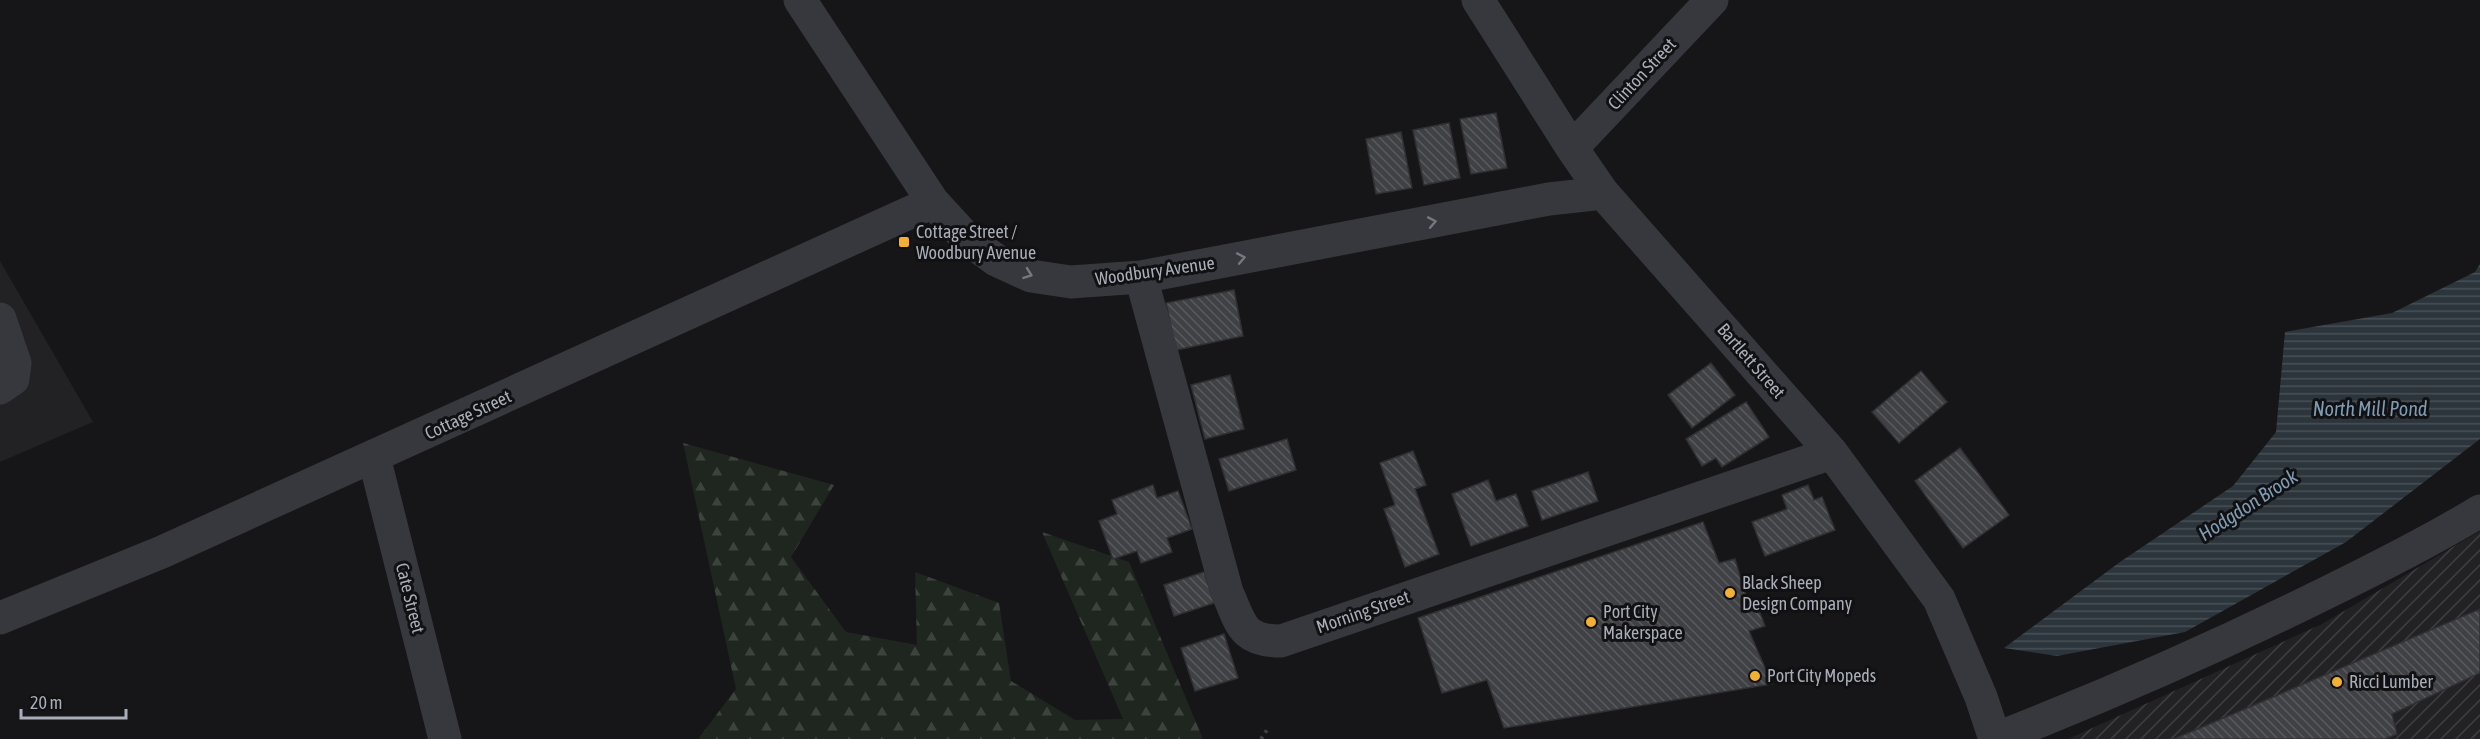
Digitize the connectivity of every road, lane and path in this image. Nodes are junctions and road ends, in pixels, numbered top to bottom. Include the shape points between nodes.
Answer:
1 (800, 0) edge
2 (1478, 0) edge
3 (1712, 0) edge
4 (1572, 148) junction
5 (1603, 193) junction
6 (933, 202) junction
7 (1141, 277) junction
8 (0, 319) edge
9 (0, 387) edge
10 (1832, 453) junction
11 (374, 458) junction
12 (2480, 511) edge
13 (0, 618) edge
14 (1269, 727) dead end
15 (445, 739) edge
16 (1261, 739) edge
17 (1995, 739) edge

1 - 6 street, Woodbury Avenue
2 - 4 street, Bartlett Street
3 - 4 street, Clinton Street
4 - 5 street, Bartlett Street
7 -> 5 street, Woodbury Avenue
5 - 10 street, Bartlett Street
6 -> 7 street, Woodbury Avenue via 966,238 996,260 1031,276 1071,282
6 - 11 street, Cottage Street
7 - 10 street, Morning Street via 1227,592 1249,634 1263,641 1281,641
8 - 9 street via 15,363 13,379
10 - 17 street, Bartlett Street via 1939,599 1982,697
11 - 13 street, Cottage Street via 162,552
11 - 15 street, Cate Street
12 - 17 street via 2430,542 2277,618 2117,691
14 - 16 path

